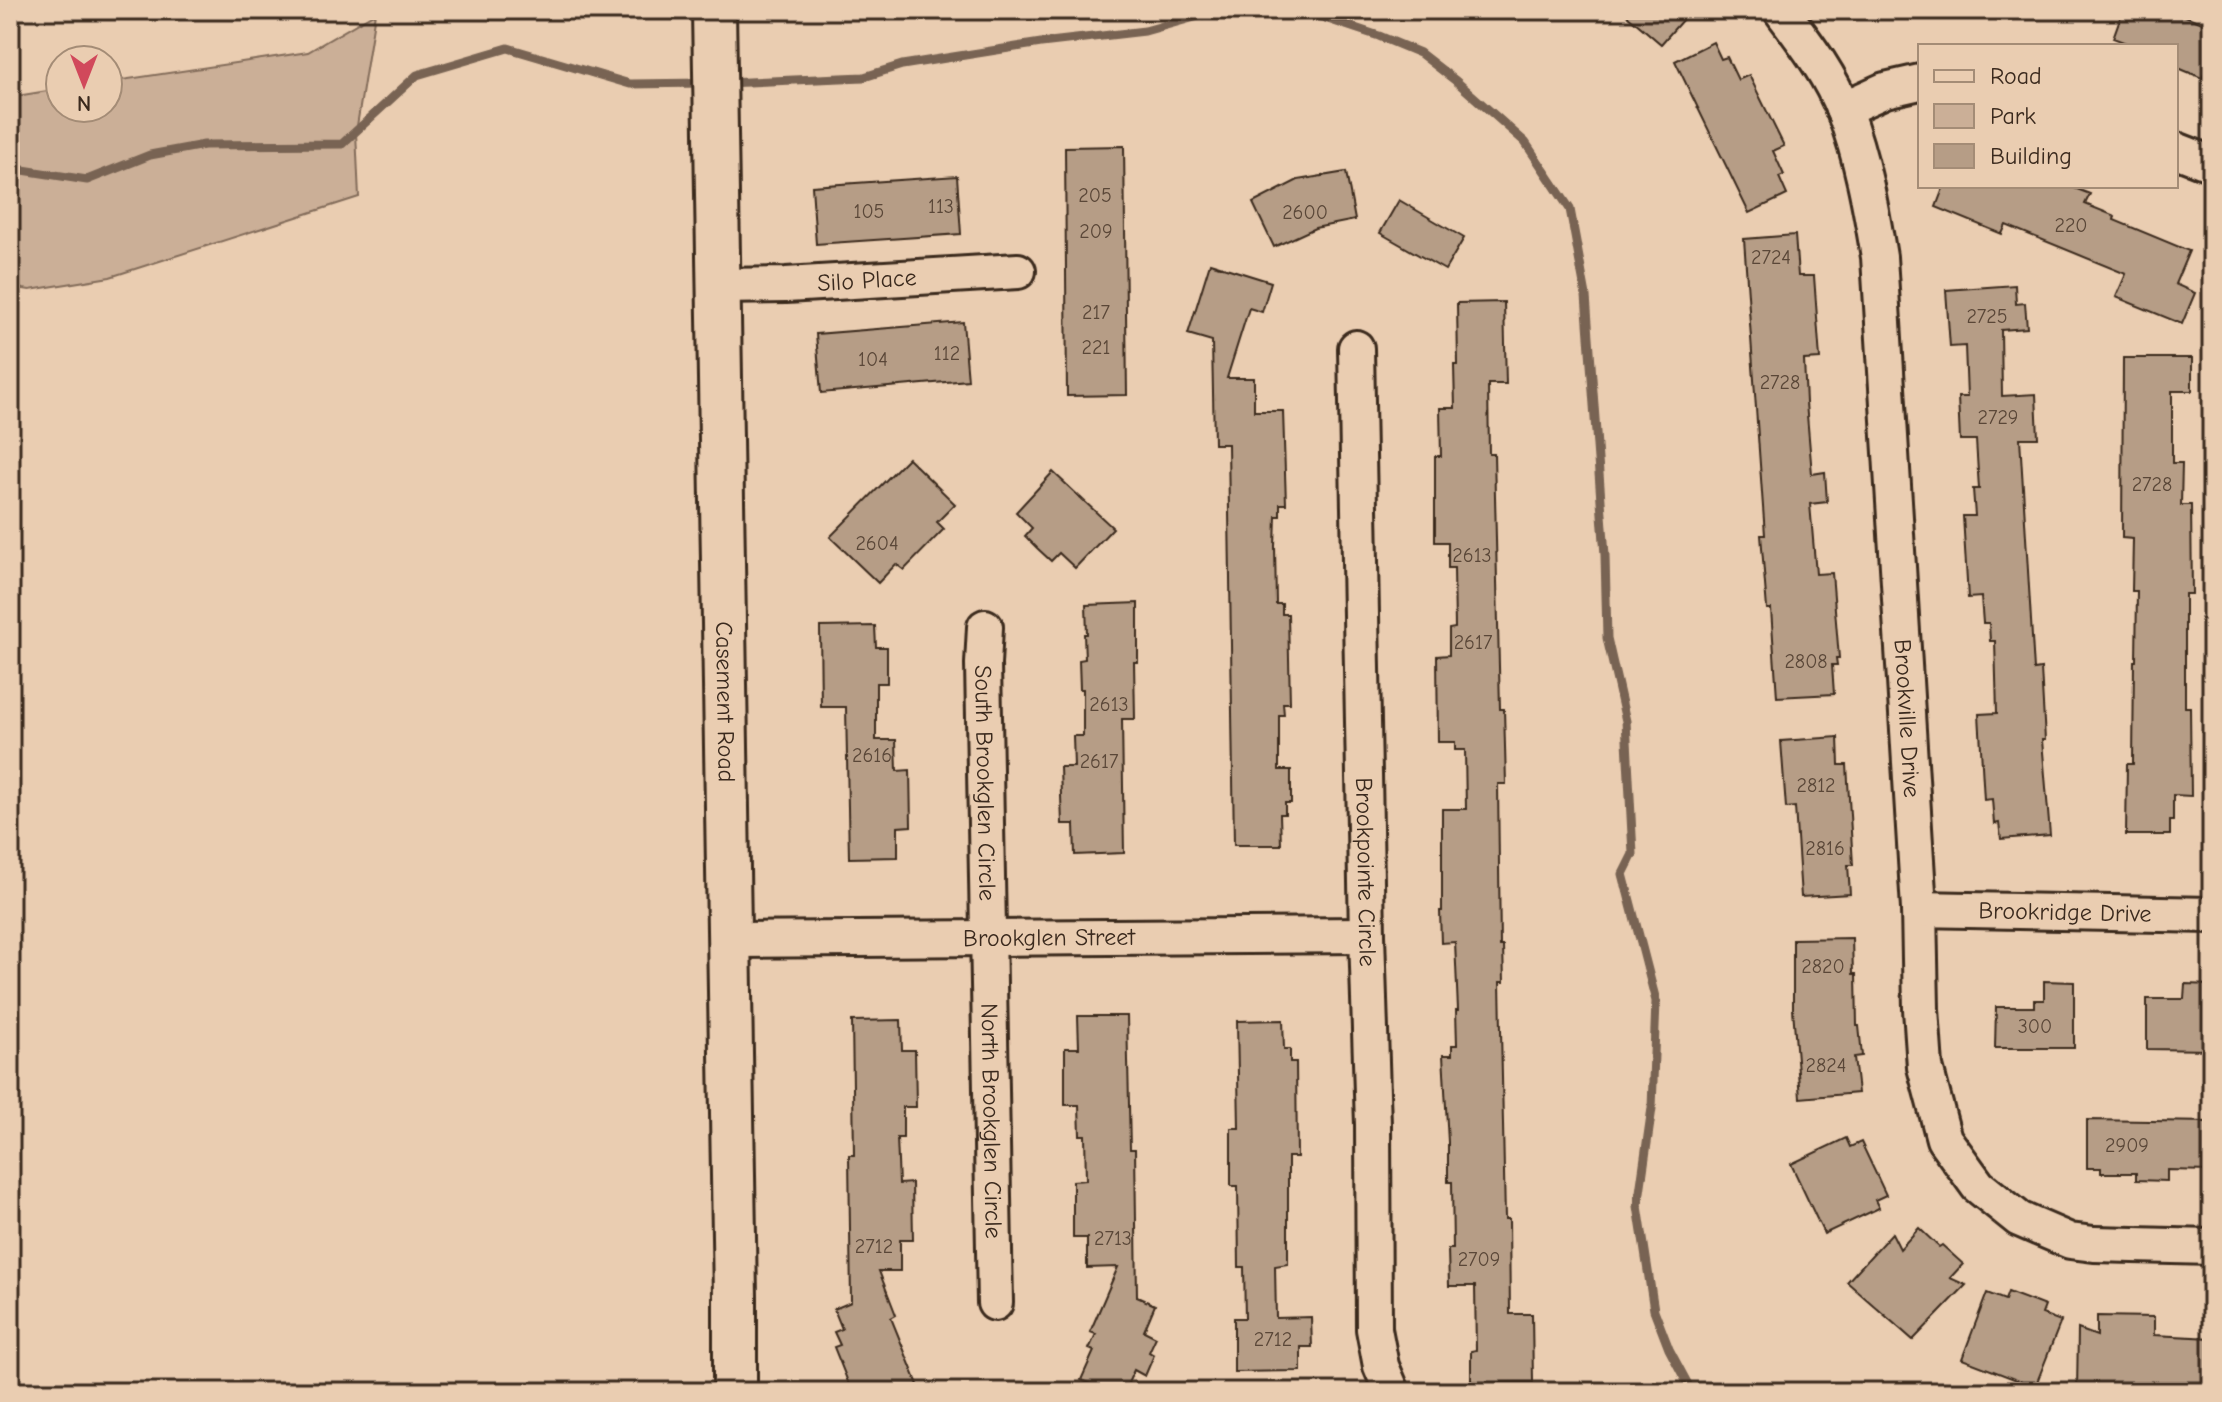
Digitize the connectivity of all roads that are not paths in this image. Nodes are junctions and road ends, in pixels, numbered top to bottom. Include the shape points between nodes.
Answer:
1 (1781, 10) edge
2 (714, 14) edge
3 (1918, 82) edge
4 (1843, 109) junction
5 (2178, 151) edge
6 (2212, 164) edge
7 (1018, 271) dead end
8 (717, 286) junction
9 (1356, 348) dead end
10 (985, 627) dead end
11 (1919, 909) junction
12 (2212, 915) edge
13 (1367, 935) junction
14 (987, 938) junction
15 (729, 940) junction
16 (2212, 1247) edge
17 (995, 1303) dead end
18 (735, 1392) edge
19 (1392, 1392) edge

1 - 4 street, Brookville Drive
2 - 8 street, Casement Road
3 - 4 street
4 - 11 street, Brookville Drive via 1869,198 1879,257
5 - 6 street
7 - 8 street, Silo Place
8 - 15 street, Casement Road
9 - 13 street, Brookpointe Circle
10 - 14 street, South Brookglen Circle
11 - 12 street, Brookridge Drive
11 - 16 street, Brookville Drive via 1925,1067 1944,1139 1978,1186 2019,1219 2070,1241
13 - 14 street, Brookglen Street
13 - 19 street, Brookpointe Circle via 1374,1329
14 - 15 street, Brookglen Street
14 - 17 street, North Brookglen Circle
15 - 18 street, Casement Road

